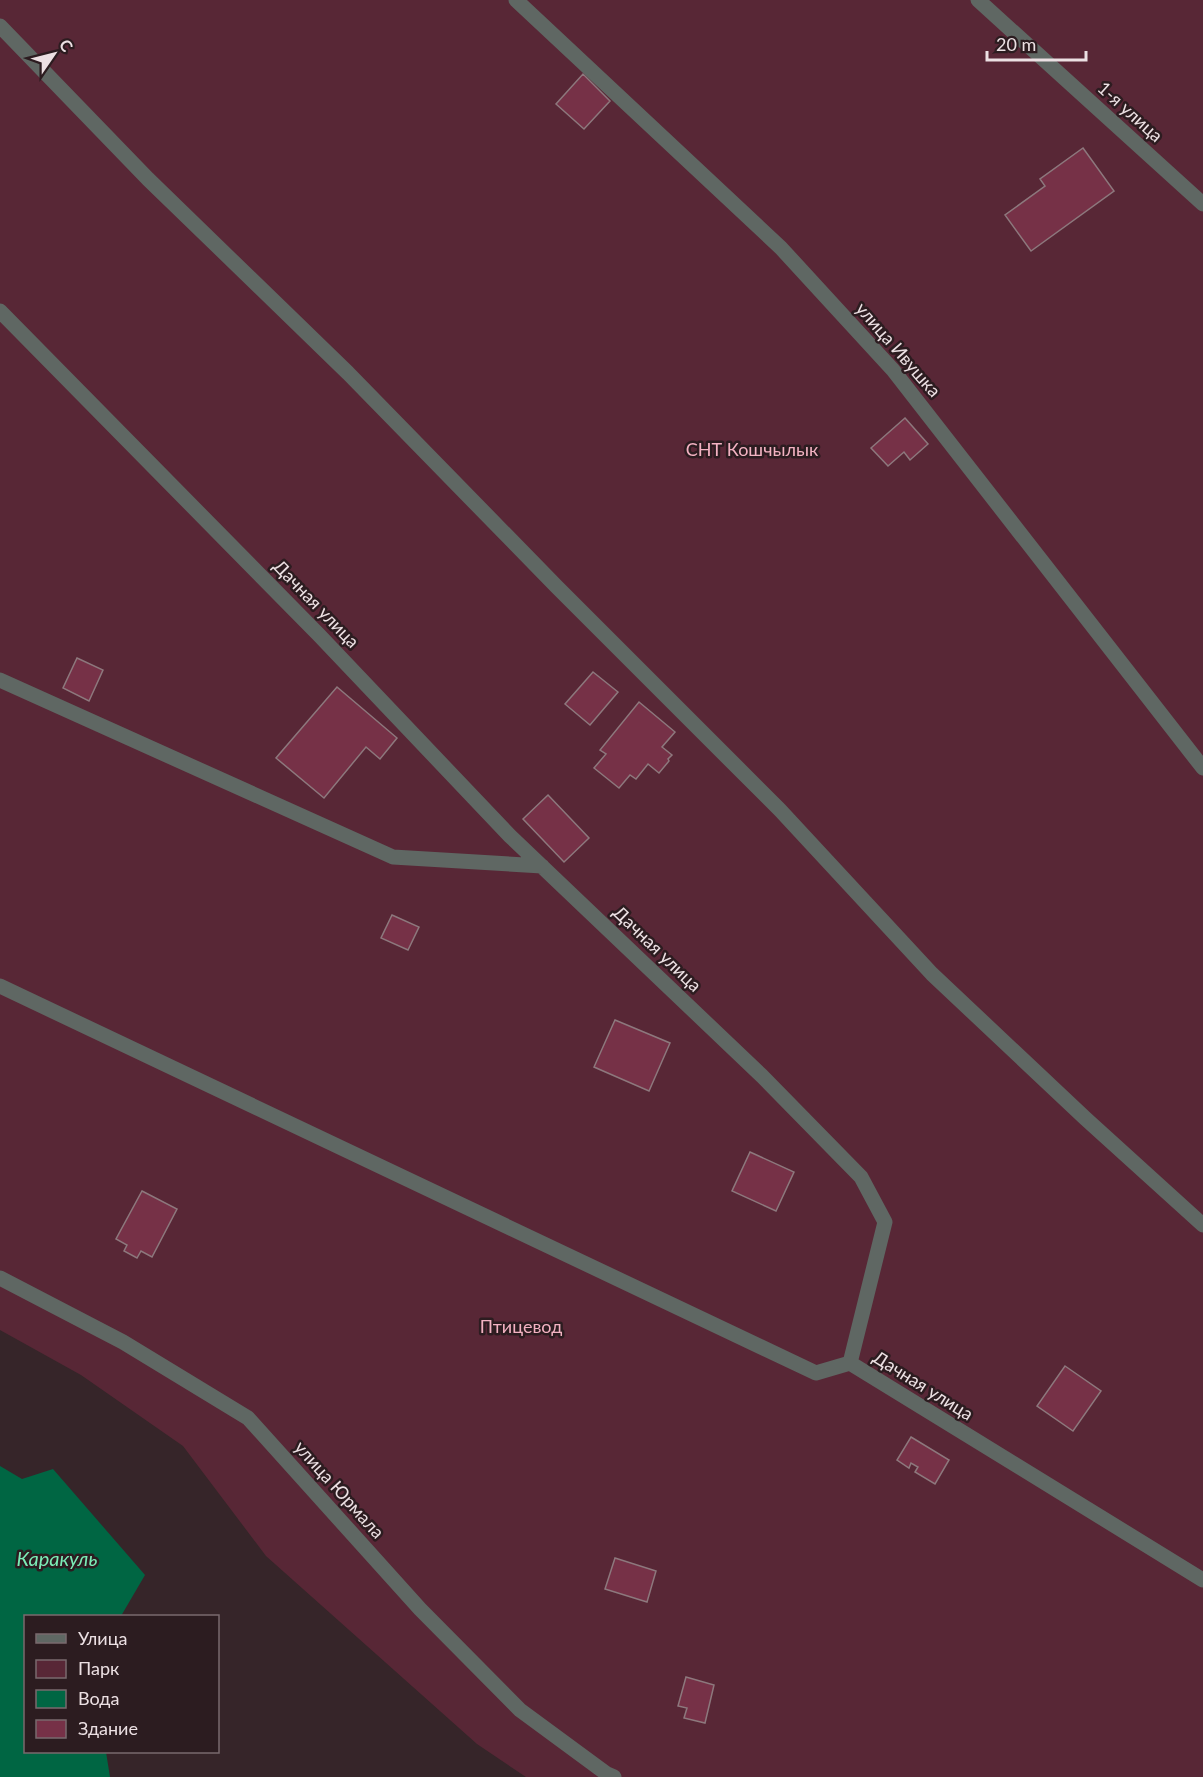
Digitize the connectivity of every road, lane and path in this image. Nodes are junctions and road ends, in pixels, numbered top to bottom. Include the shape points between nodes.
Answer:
1 (516, 0) edge
2 (978, 0) edge
3 (0, 26) edge
4 (1203, 204) edge
5 (0, 311) edge
6 (0, 680) edge
7 (1203, 768) edge
8 (542, 866) junction
9 (0, 986) edge
10 (1203, 1225) edge
11 (0, 1278) edge
12 (850, 1363) junction
13 (1203, 1580) edge
14 (614, 1777) edge

1 - 7 street, улица Ивушка via 781,248 893,370
2 - 4 street, 1-я улица
3 - 10 street via 780,810 932,974
5 - 8 street, Дачная улица
6 - 8 street via 393,856
8 - 12 street, Дачная улица via 762,1076 861,1177 885,1222
9 - 12 street via 816,1373
11 - 14 street, улица Юрмала via 123,1341 248,1418 420,1609 520,1710
12 - 13 street, Дачная улица

